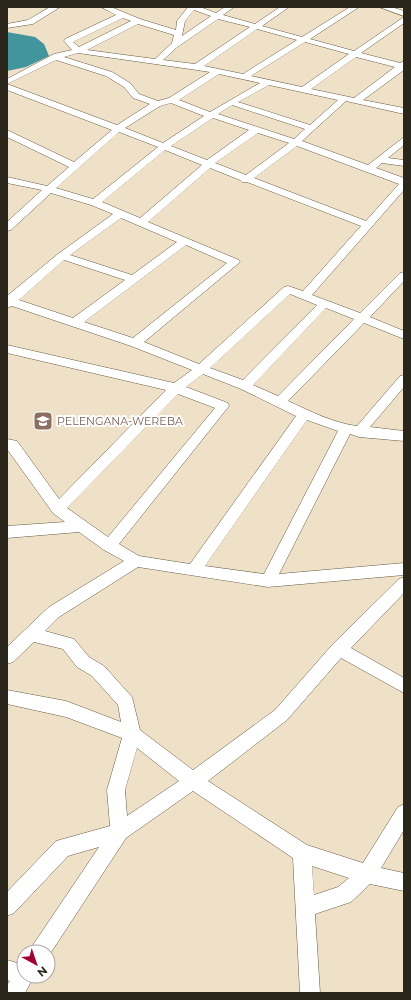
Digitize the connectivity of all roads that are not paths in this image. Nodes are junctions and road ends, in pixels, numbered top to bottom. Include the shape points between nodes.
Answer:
1 (56, 7) edge
2 (105, 7) edge
3 (193, 7) edge
4 (230, 7) edge
5 (285, 7) edge
6 (355, 7) edge
7 (383, 7) edge
8 (122, 14) junction
9 (404, 14) edge
10 (217, 16) junction
11 (404, 19) edge
12 (138, 21) junction
13 (7, 26) edge
14 (258, 26) junction
15 (179, 34) junction
16 (304, 40) junction
17 (173, 46) junction
18 (78, 51) junction
19 (356, 54) junction
20 (57, 56) junction
21 (156, 62) junction
22 (403, 66) edge
23 (197, 67) junction
24 (217, 72) junction
25 (244, 77) junction
26 (7, 82) edge
27 (266, 82) junction
28 (7, 87) edge
29 (305, 90) junction
30 (345, 98) junction
31 (172, 100) junction
32 (357, 100) junction
33 (231, 102) junction
34 (156, 104) junction
35 (404, 111) edge
36 (210, 116) junction
37 (119, 128) junction
38 (311, 128) junction
39 (257, 130) junction
40 (7, 133) edge
41 (404, 140) edge
42 (295, 143) junction
43 (165, 146) junction
44 (379, 160) junction
45 (404, 163) edge
46 (208, 164) junction
47 (75, 166) junction
48 (370, 168) junction
49 (7, 180) edge
50 (245, 180) junction
51 (404, 183) edge
52 (49, 189) junction
53 (95, 203) junction
54 (120, 214) junction
55 (140, 223) junction
56 (368, 225) junction
57 (7, 228) edge
58 (184, 241) junction
59 (62, 256) junction
60 (404, 275) edge
61 (134, 278) junction
62 (305, 296) junction
63 (8, 302) edge
64 (324, 304) junction
65 (361, 318) junction
66 (74, 322) junction
67 (404, 335) edge
68 (135, 343) junction
69 (7, 349) edge
70 (201, 368) junction
71 (404, 379) edge
72 (245, 386) junction
73 (176, 388) junction
74 (280, 402) junction
75 (304, 414) junction
76 (346, 429) junction
77 (360, 432) junction
78 (404, 436) edge
79 (7, 444) edge
80 (58, 509) junction
81 (82, 526) junction
82 (7, 532) edge
83 (109, 546) junction
84 (136, 561) junction
85 (404, 569) edge
86 (194, 571) junction
87 (268, 581) junction
88 (404, 583) edge
89 (31, 634) junction
90 (339, 649) junction
91 (7, 657) edge
92 (404, 686) edge
93 (7, 697) edge
94 (132, 734) junction
95 (193, 781) junction
96 (404, 813) edge
97 (120, 832) junction
98 (302, 853) junction
99 (367, 874) junction
100 (404, 882) edge
101 (7, 906) edge
102 (305, 908) junction
103 (45, 944) edge
104 (19, 984) edge
105 (14, 993) edge
106 (310, 993) edge

1 - 13 street via 30,22
2 - 8 street
3 - 10 street
3 - 15 street via 181,21
4 - 10 street
5 - 14 street
6 - 16 street
7 - 9 street
8 - 12 street
8 - 18 street via 68,41
10 - 14 street
10 - 17 street
11 - 19 street
12 - 15 street
12 - 18 street
14 - 16 street
14 - 23 street
15 - 17 street
16 - 19 street
16 - 25 street
17 - 21 street
18 - 20 street
18 - 21 street
19 - 22 street
19 - 29 street
20 - 26 street
20 - 34 street via 109,74 127,85 136,96
21 - 23 street
22 - 32 street
23 - 24 street
24 - 25 street
24 - 31 street
25 - 27 street
27 - 29 street
27 - 33 street
28 - 37 street
29 - 30 street
30 - 32 street
30 - 38 street
31 - 34 street
31 - 36 street
32 - 35 street
33 - 36 street
33 - 38 street
34 - 37 street
36 - 39 street
36 - 43 street
37 - 43 street
37 - 47 street
38 - 42 street
39 - 42 street
39 - 46 street
40 - 47 street
41 - 44 street
42 - 48 street
42 - 50 street
43 - 46 street
43 - 53 street
44 - 45 street
44 - 48 street
46 - 50 street
46 - 55 street
47 - 52 street
48 - 51 street
49 - 52 street
50 - 56 street
51 - 56 street
52 - 53 street
52 - 57 street
53 - 54 street
54 - 55 street
54 - 59 street
55 - 58 street
56 - 62 street
58 - 61 street
58 - 68 street via 235,262
59 - 61 street
59 - 63 street
60 - 65 street
61 - 66 street
62 - 64 street
62 - 70 street via 288,289
63 - 66 street
64 - 65 street
64 - 72 street
65 - 67 street
65 - 74 street
66 - 68 street
68 - 70 street
69 - 73 street
70 - 72 street
70 - 73 street
71 - 77 street
72 - 74 street
73 - 80 street
73 - 83 street via 223,406
74 - 75 street
75 - 76 street
75 - 86 street
76 - 77 street
76 - 87 street
77 - 78 street
79 - 80 street via 12,444
80 - 81 street
81 - 82 street
81 - 83 street
83 - 84 street
84 - 86 street
84 - 89 street via 54,612
85 - 87 street
86 - 87 street
88 - 90 street
89 - 91 street
89 - 94 street via 68,644 83,662 98,671 126,702
90 - 92 street
90 - 95 street via 281,714
93 - 94 street via 66,709
94 - 95 street
94 - 97 street via 116,790
95 - 97 street
95 - 98 street
96 - 99 street
97 - 101 street via 63,848
97 - 103 street
98 - 99 street
98 - 102 street
99 - 100 street
99 - 102 street via 344,895
102 - 106 street
104 - 105 street

